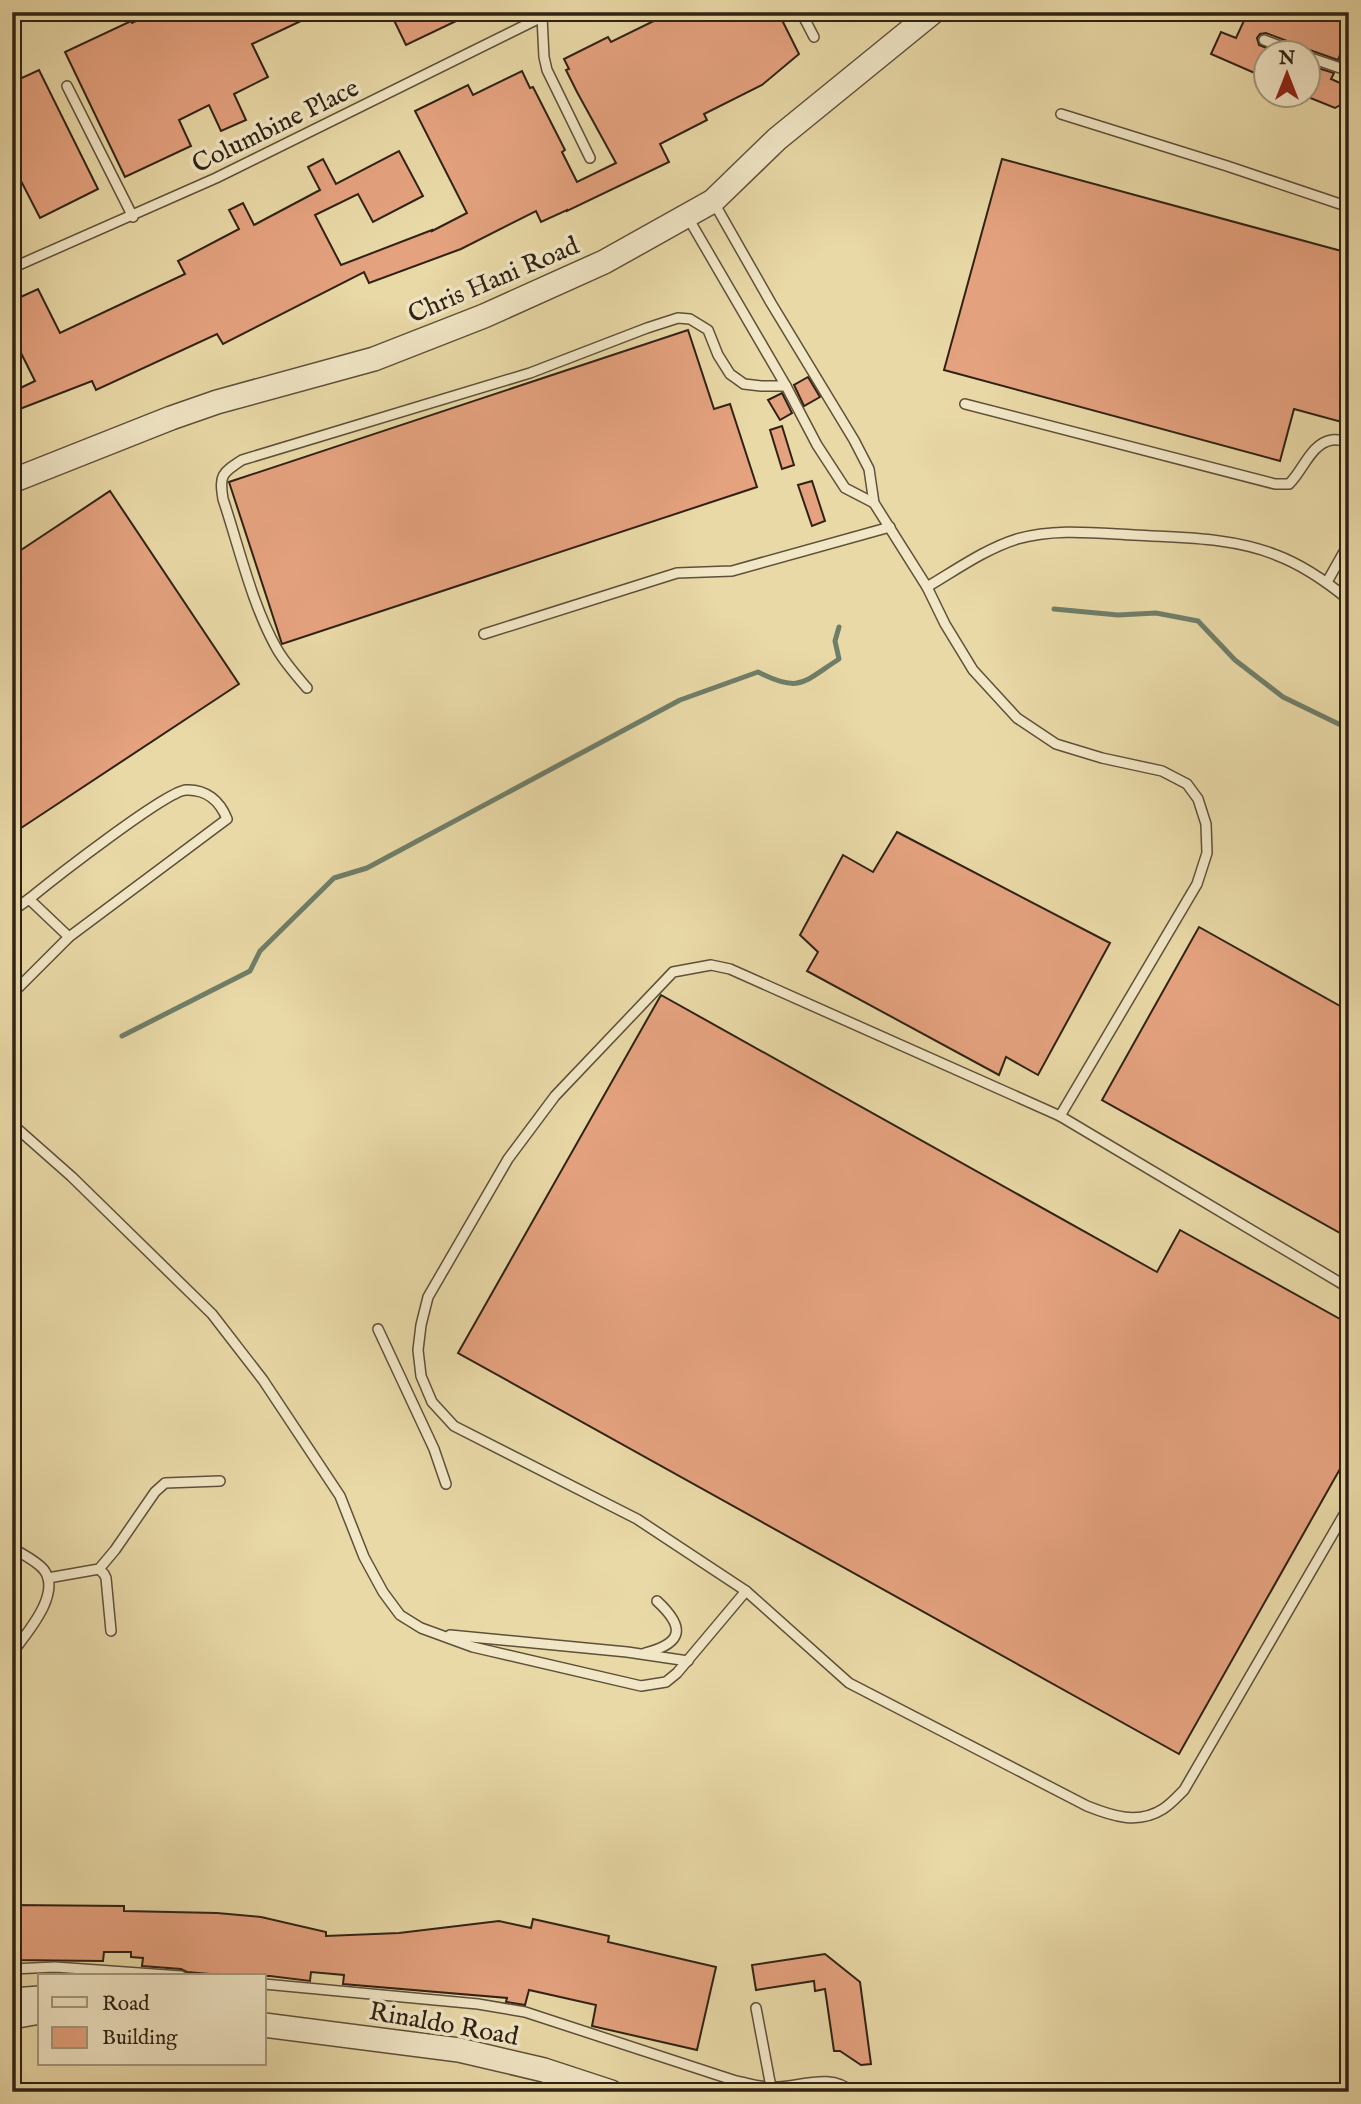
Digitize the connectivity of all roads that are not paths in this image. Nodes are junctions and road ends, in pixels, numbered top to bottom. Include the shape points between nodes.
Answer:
1 (552, 12) edge
2 (801, 12) edge
3 (933, 12) edge
4 (542, 17) junction
5 (814, 37) dead end
6 (1322, 62) edge
7 (1349, 71) edge
8 (68, 86) dead end
9 (1061, 114) dead end
10 (590, 158) dead end
11 (713, 201) junction
12 (1349, 207) edge
13 (132, 216) junction
14 (687, 216) junction
15 (12, 268) edge
16 (786, 386) junction
17 (965, 404) dead end
18 (1349, 442) edge
19 (12, 481) edge
20 (874, 503) junction
21 (890, 527) junction
22 (1349, 543) edge
23 (1326, 582) junction
24 (927, 587) junction
25 (1349, 600) edge
26 (484, 634) dead end
27 (307, 688) dead end
28 (29, 899) junction
29 (12, 911) edge
30 (69, 937) junction
31 (12, 994) edge
32 (1060, 1116) junction
33 (12, 1124) edge
34 (1349, 1288) edge
35 (378, 1329) dead end
36 (220, 1481) dead end
37 (446, 1484) dead end
38 (1349, 1506) edge
39 (12, 1548) edge
40 (99, 1569) junction
41 (48, 1578) junction
42 (746, 1591) junction
43 (657, 1601) dead end
44 (111, 1631) dead end
45 (434, 1634) junction
46 (12, 1653) edge
47 (642, 1654) junction
48 (688, 1661) junction
49 (12, 1969) edge
50 (153, 1974) edge
51 (266, 1984) edge
52 (38, 1998) edge
53 (12, 2000) edge
54 (756, 2008) dead end
55 (38, 2012) edge
56 (12, 2017) edge
57 (266, 2025) edge
58 (771, 2087) junction
59 (611, 2092) edge
60 (852, 2092) edge

1 - 4 lane, Columbine Place
2 - 5 lane
3 - 11 street, Chris Hani Road via 776,139
4 - 10 lane via 547,70
4 - 13 lane, Columbine Place
6 - 7 lane
8 - 13 lane
9 - 12 lane
11 - 14 street, Chris Hani Road
11 - 20 lane via 869,468
13 - 15 lane, Columbine Place
14 - 16 lane
14 - 19 street, Chris Hani Road via 604,262 484,316 374,359 171,418
16 - 20 lane via 845,488
16 - 27 lane via 744,384 730,374 708,330 690,319 678,318 530,373 242,460 224,471 220,483 223,499 260,612 277,649
17 - 18 lane via 1275,484 1289,484 1298,476 1314,449 1330,440
20 - 21 lane
21 - 24 lane
21 - 26 lane via 732,570 677,573
22 - 23 lane
23 - 24 lane via 1277,555 1234,542 1051,533 1017,539
23 - 25 lane
24 - 32 lane via 973,670 1017,718 1056,744 1162,772 1186,784 1198,799 1206,824 1207,853 1197,884
28 - 29 lane
28 - 30 lane
28 - 30 lane via 184,790 202,792 223,807 227,818
30 - 31 lane
32 - 34 lane
32 - 42 lane via 730,969 711,965 673,972 555,1096 508,1159 428,1297 418,1350 421,1376 432,1402 454,1426 637,1519
33 - 45 lane via 212,1314 263,1380 340,1496 383,1592 400,1615
35 - 37 lane
36 - 40 lane via 165,1483
38 - 42 lane via 1184,1790 1163,1809 1139,1818 1113,1816 1087,1806 849,1683
39 - 41 lane via 43,1568
40 - 41 lane
40 - 44 lane via 106,1578
41 - 46 lane via 48,1595
42 - 48 lane
43 - 47 lane via 673,1615 677,1632 670,1643
45 - 47 lane
45 - 48 lane via 642,1686 666,1682
47 - 48 lane
49 - 50 lane via 55,1967
51 - 58 lane via 524,2012 703,2071
52 - 53 street
54 - 58 lane
55 - 56 street
57 - 59 street, Rinaldo Road via 459,2050
58 - 60 lane via 827,2082

